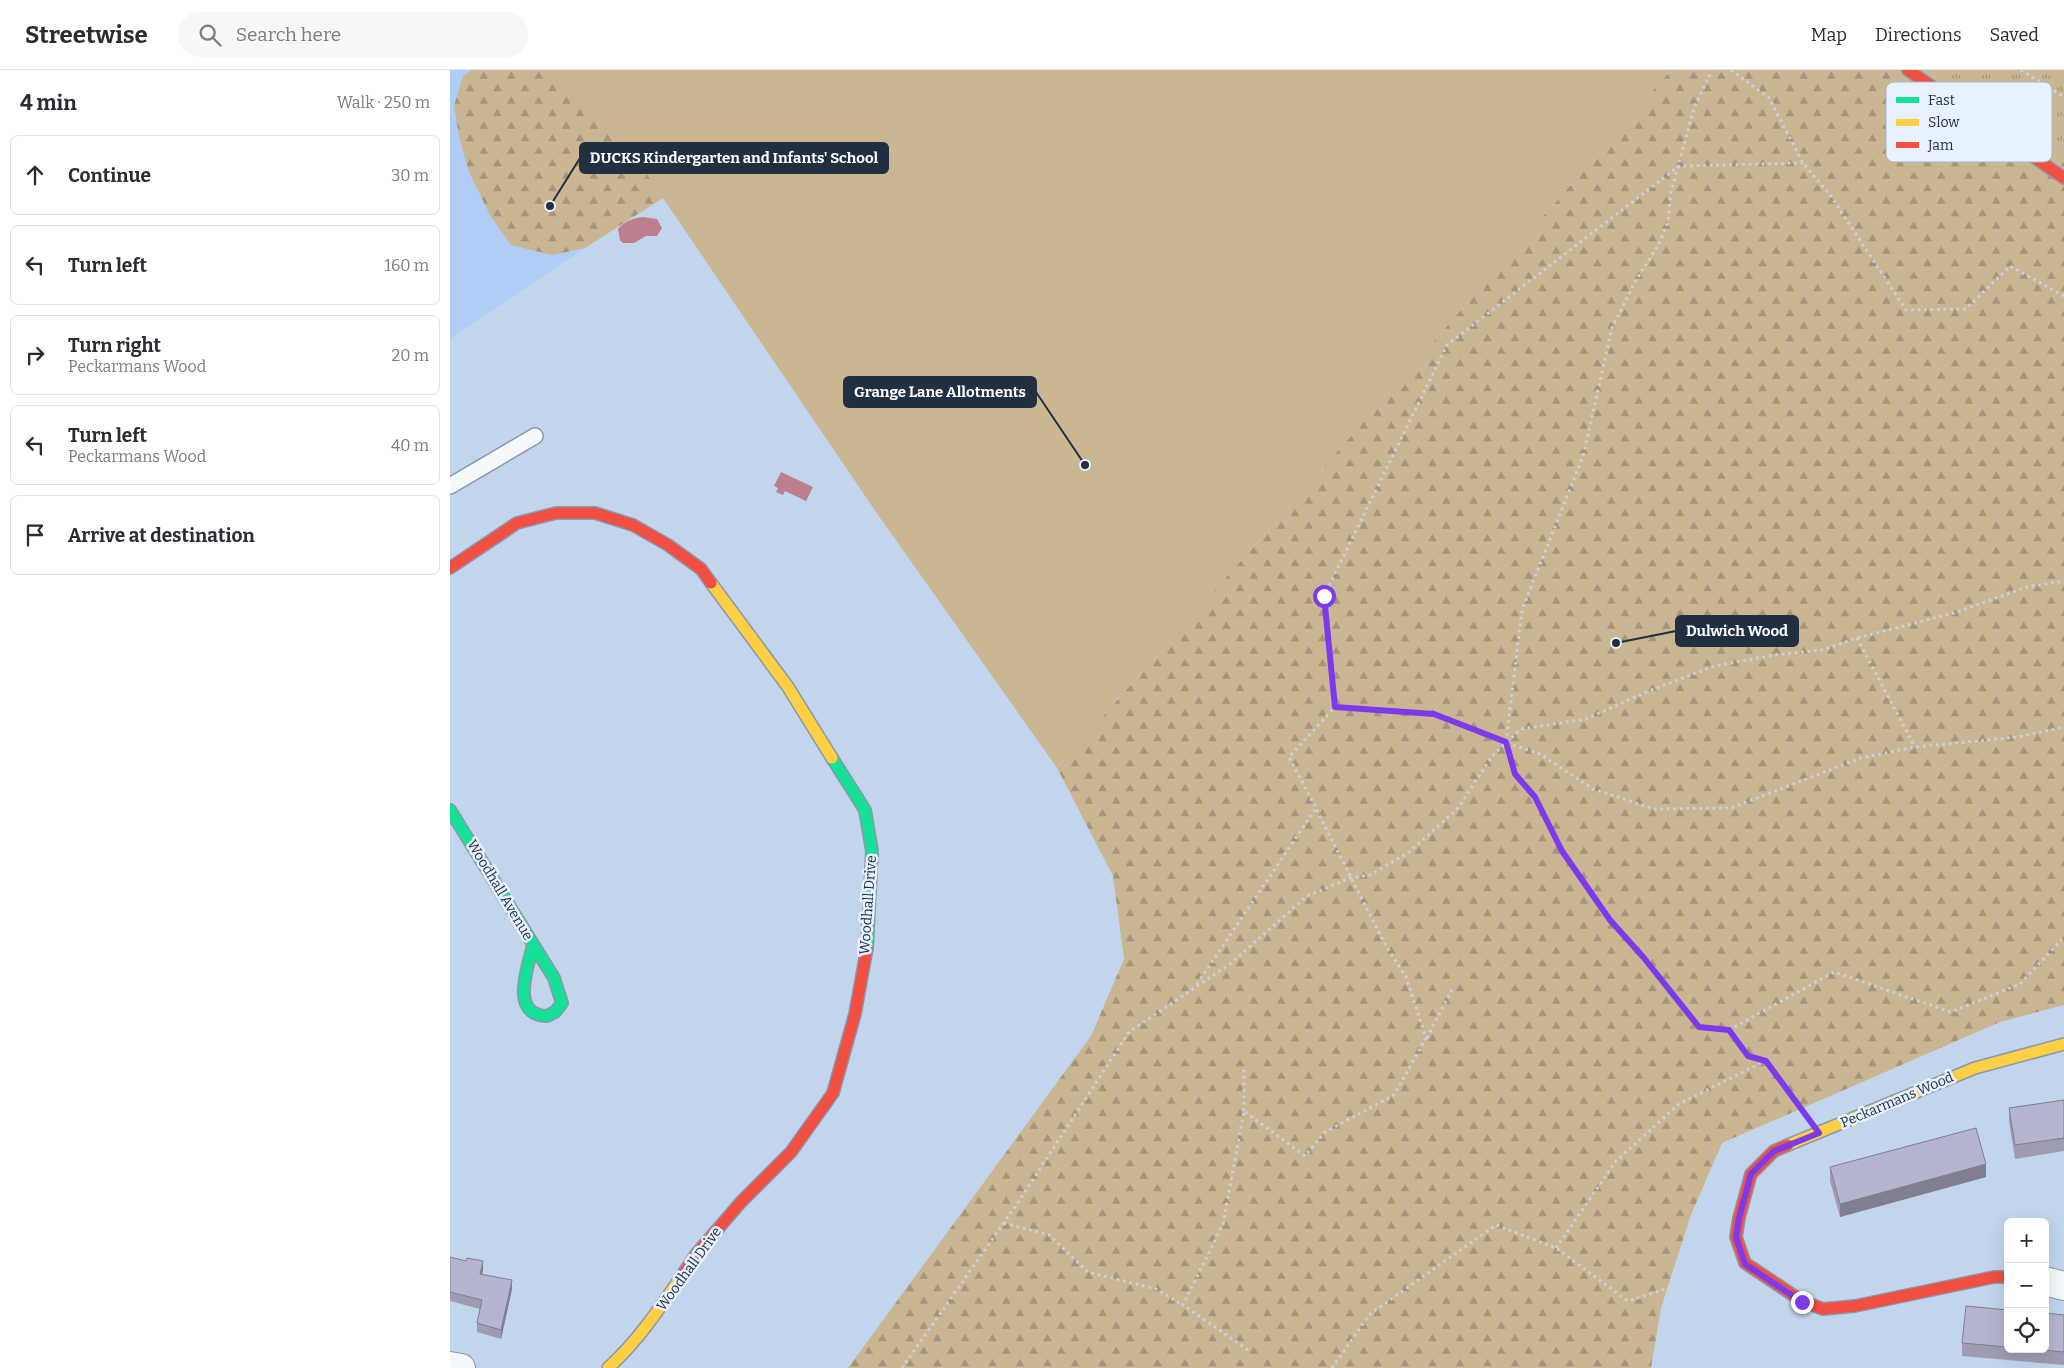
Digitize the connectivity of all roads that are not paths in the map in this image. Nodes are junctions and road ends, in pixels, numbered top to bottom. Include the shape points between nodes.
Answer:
1 (1908, 70) edge
2 (1925, 82) edge
3 (2041, 162) edge
4 (2064, 178) edge
5 (535, 436) dead end
6 (450, 486) edge
7 (450, 568) edge
8 (450, 810) edge
9 (533, 945) junction
10 (2064, 1044) edge
11 (2004, 1277) edge
12 (2049, 1282) edge
13 (2064, 1286) edge
14 (450, 1366) edge
15 (461, 1368) edge
16 (608, 1368) edge

1 - 2 street
3 - 4 street
5 - 6 lane
7 - 16 street, Woodhall Drive via 517,523 556,513 595,513 633,526 668,545 701,569 788,687 865,810 872,851 868,946 855,1014 833,1093 791,1152 740,1202 703,1245 660,1308 626,1352
8 - 9 street, Woodhall Avenue
9 - 9 street, Woodhall Avenue via 554,978 562,1003 555,1013 546,1016 533,1013 522,994
10 - 11 street, Peckarmans Wood via 1975,1068 1774,1151 1751,1174 1739,1218 1736,1237 1745,1264 1802,1302 1823,1309 1855,1306
12 - 13 street
14 - 15 street

